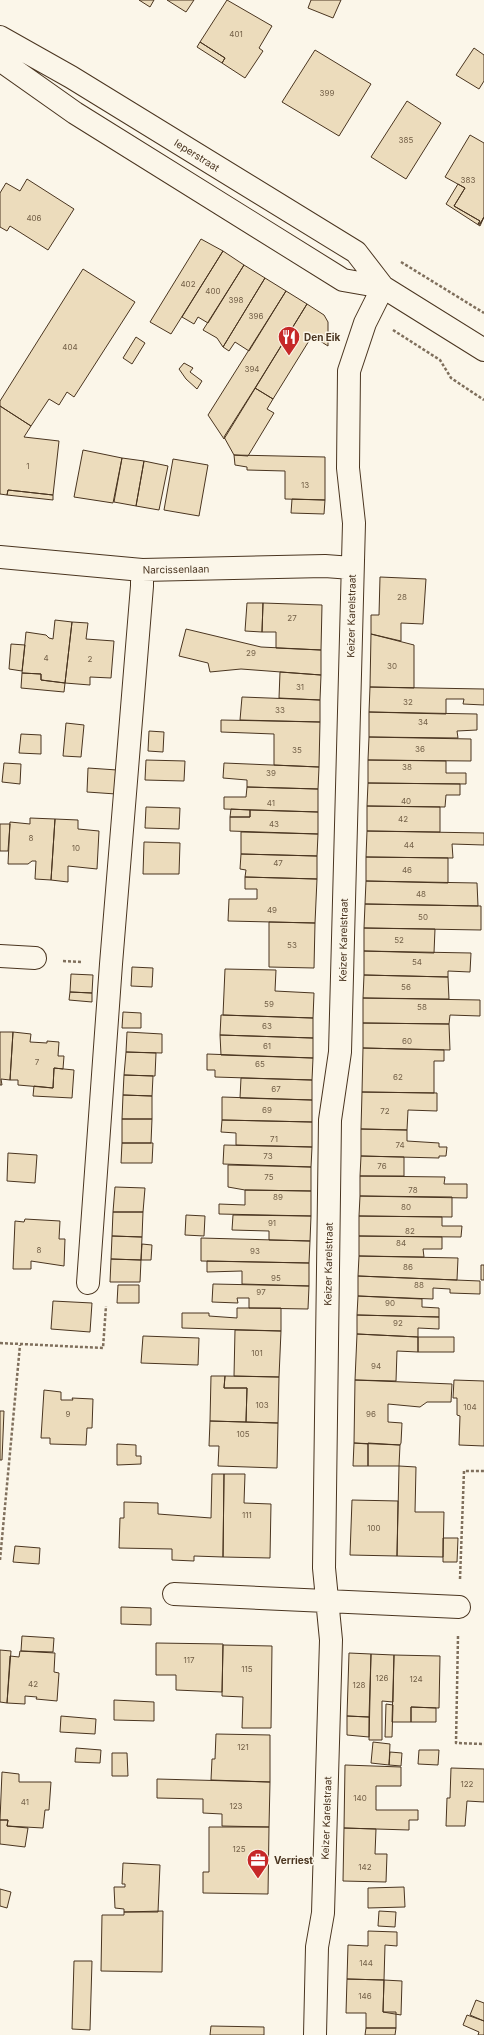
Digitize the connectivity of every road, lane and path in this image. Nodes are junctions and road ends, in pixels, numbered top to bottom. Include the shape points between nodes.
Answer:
1 (0, 36) edge
2 (0, 60) edge
3 (383, 287) junction
4 (484, 350) edge
5 (0, 557) edge
6 (352, 568) junction
7 (142, 570) junction
8 (0, 956) edge
9 (35, 958) joint
10 (111, 964) junction
11 (88, 1283) joint
12 (0, 1343) edge
13 (20, 1345) junction
14 (484, 1471) edge
15 (0, 1560) edge
16 (174, 1594) dead end
17 (327, 1600) junction
18 (459, 1607) junction
19 (484, 1744) edge
20 (315, 2035) edge

1 - 3 street, Ieperstraat via 356,252
2 - 3 street, Ieperstraat via 76,113 343,280
3 - 4 street, Ieperstraat
3 - 6 street, Keizer Karelstraat via 365,323 349,371 348,468 354,523
5 - 7 street, Narcissenlaan
6 - 7 street, Narcissenlaan via 325,566
6 - 17 street, Keizer Karelstraat via 340,1052 330,1120 324,1568
7 - 10 street
8 - 9 street
9 - 10 path
10 - 11 street
11 - 13 path via 107,1286 103,1348
12 - 13 path
13 - 15 path
14 - 18 path via 464,1471
16 - 17 street
17 - 18 street
17 - 20 street, Keizer Karelstraat via 331,1640 324,1905 317,1947
18 - 19 path via 456,1743

